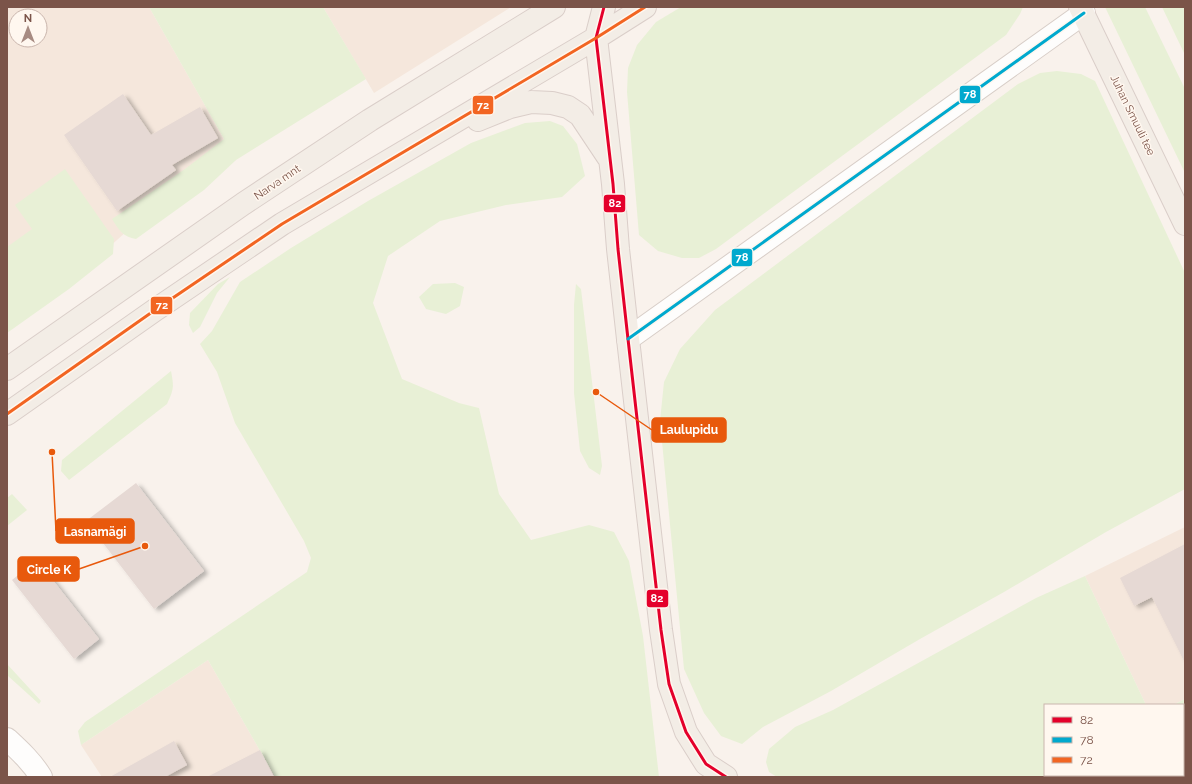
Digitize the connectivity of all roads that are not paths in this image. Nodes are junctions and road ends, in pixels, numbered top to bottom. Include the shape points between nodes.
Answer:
1 (554, 7) edge
2 (604, 7) edge
3 (645, 7) edge
4 (1082, 10) edge
5 (596, 38) junction
6 (417, 145) junction
7 (611, 161) junction
8 (1185, 224) edge
9 (628, 339) junction
10 (7, 369) edge
11 (7, 414) edge
12 (7, 739) edge
13 (703, 770) edge
14 (41, 777) edge
15 (726, 777) edge

1 - 10 main road, Narva mnt via 345,137 243,204
2 - 5 main road
3 - 5 main road
4 - 8 main road, Juhan Smuuli tee
4 - 9 street
5 - 6 main road
5 - 7 main road
6 - 7 main road via 510,108 531,102 552,103 580,115
6 - 11 main road via 282,224
7 - 9 main road
9 - 13 main road via 669,684
12 - 14 street via 22,752
13 - 15 main road

